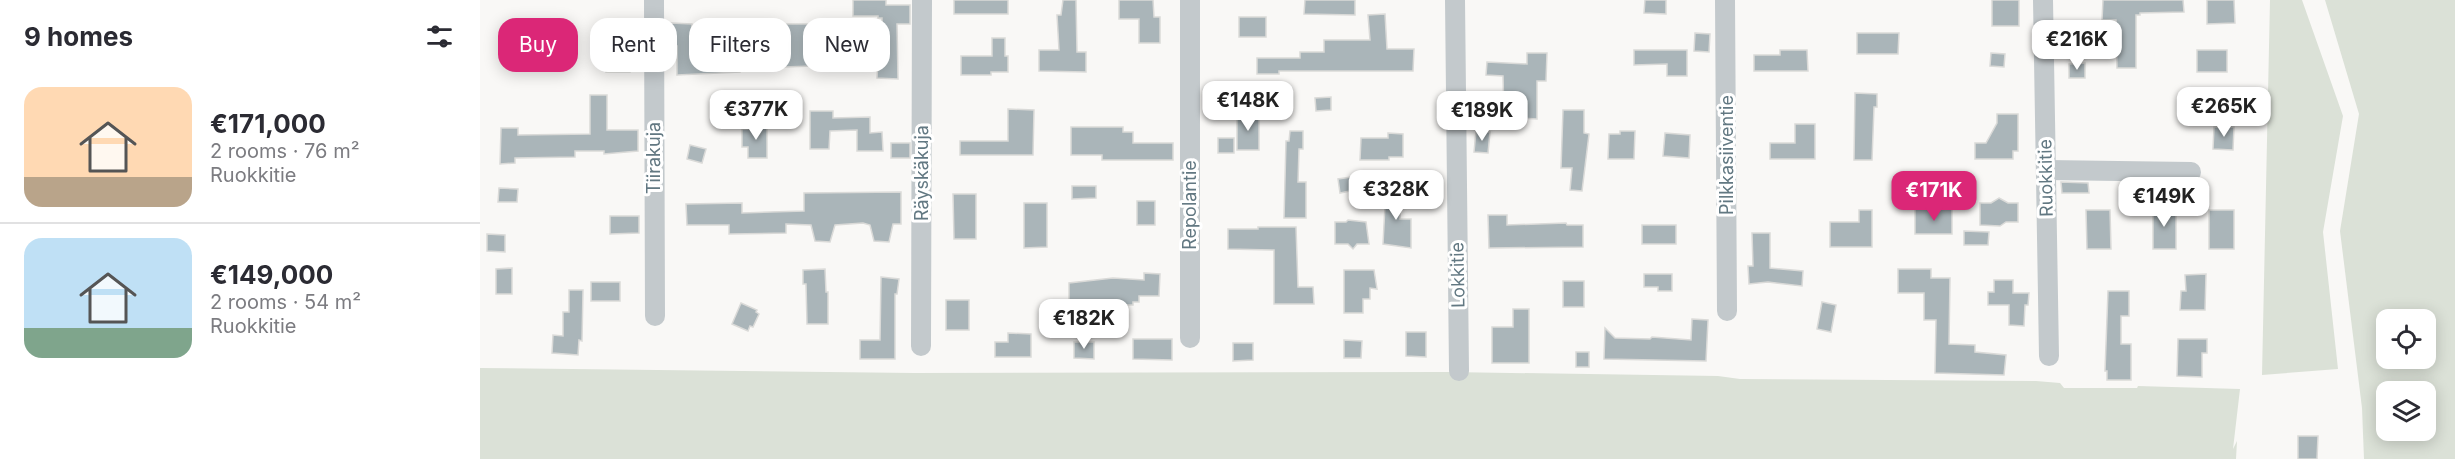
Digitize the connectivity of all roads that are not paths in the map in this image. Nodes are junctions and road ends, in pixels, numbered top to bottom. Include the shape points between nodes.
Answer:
1 (654, 0) edge
2 (922, 0) edge
3 (1190, 0) edge
4 (1455, 0) edge
5 (1725, 0) edge
6 (2043, 0) edge
7 (2046, 170) junction
8 (2192, 172) dead end
9 (1727, 311) dead end
10 (655, 316) dead end
11 (1190, 338) dead end
12 (921, 346) dead end
13 (2049, 356) dead end
14 (1459, 371) dead end

1 - 10 street, Tiirakuja
2 - 12 street, Räyskäkuja
3 - 11 street, Repolantie
4 - 14 street, Lokkitie
5 - 9 street, Pilkkasiiventie
6 - 7 street, Ruokkitie
7 - 8 street
7 - 13 street, Ruokkitie

